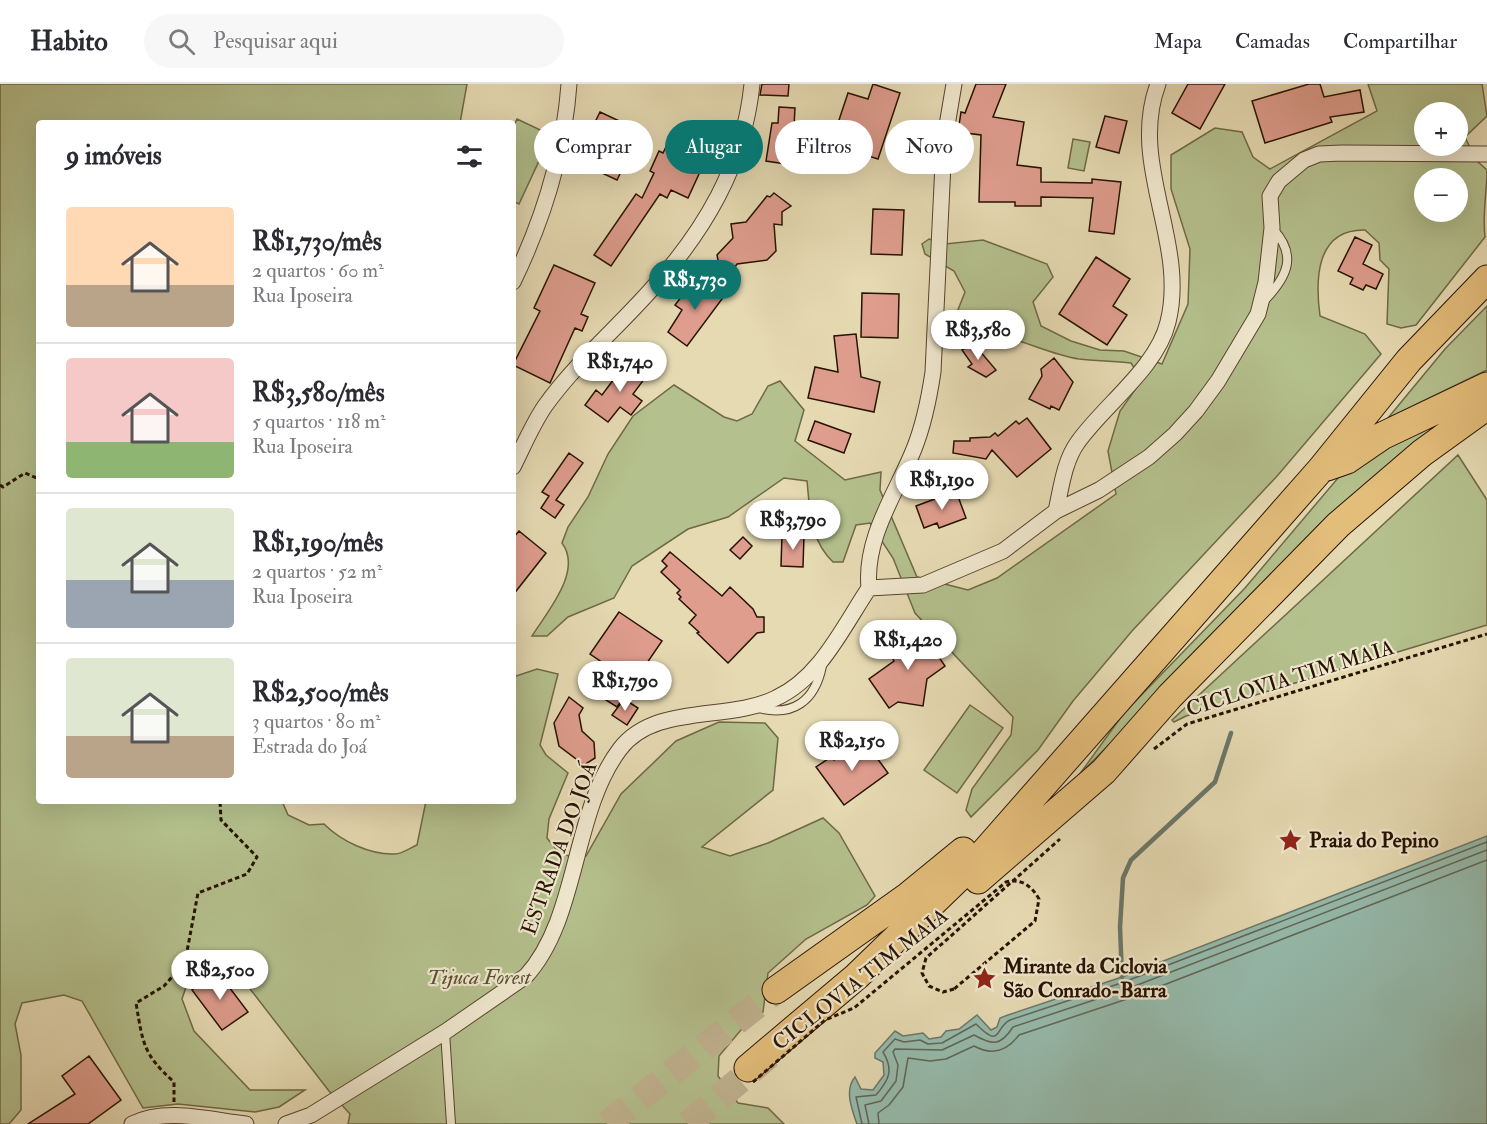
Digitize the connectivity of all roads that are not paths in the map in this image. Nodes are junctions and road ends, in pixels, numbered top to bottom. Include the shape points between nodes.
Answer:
1 (568, 84) edge
2 (752, 84) edge
3 (954, 84) edge
4 (1158, 84) edge
5 (1487, 154) edge
6 (516, 276) edge
7 (1487, 279) edge
8 (1487, 386) edge
9 (1487, 406) edge
10 (516, 461) edge
11 (1321, 469) junction
12 (1056, 511) junction
13 (869, 588) junction
14 (1074, 748) junction
15 (952, 903) dead end
16 (776, 990) tunnel mouth
17 (445, 1032) junction
18 (751, 1075) tunnel mouth
19 (132, 1124) edge
20 (246, 1124) edge
21 (286, 1124) edge
22 (451, 1124) edge

1 - 6 street via 566,121 552,181
2 - 10 street via 742,141 707,219 650,291 544,407
3 - 13 street via 944,143 928,408 875,537 867,567
4 - 12 street via 1150,105 1149,138 1172,280 1168,323 1155,351 1077,443
5 - 12 street via 1319,154 1304,160 1279,181 1270,196 1272,228 1263,302 1218,381 1196,411 1149,457 1100,490
7 - 11 highway via 1408,360
8 - 11 highway via 1382,436 1347,460
9 - 15 highway via 1422,453 1338,525 1178,688 1104,771
11 - 14 highway
12 - 13 street via 1003,551 958,572 923,585
13 - 17 street, ESTRADA DO JOÁ via 824,657 802,682 753,707 660,722 637,733 620,749 601,782 551,937 536,966
14 - 16 highway via 945,868
14 - 18 highway via 1009,824 906,931
17 - 21 street, ESTRADA DO JOÁ via 311,1115
17 - 22 lane
19 - 20 street via 173,1115

